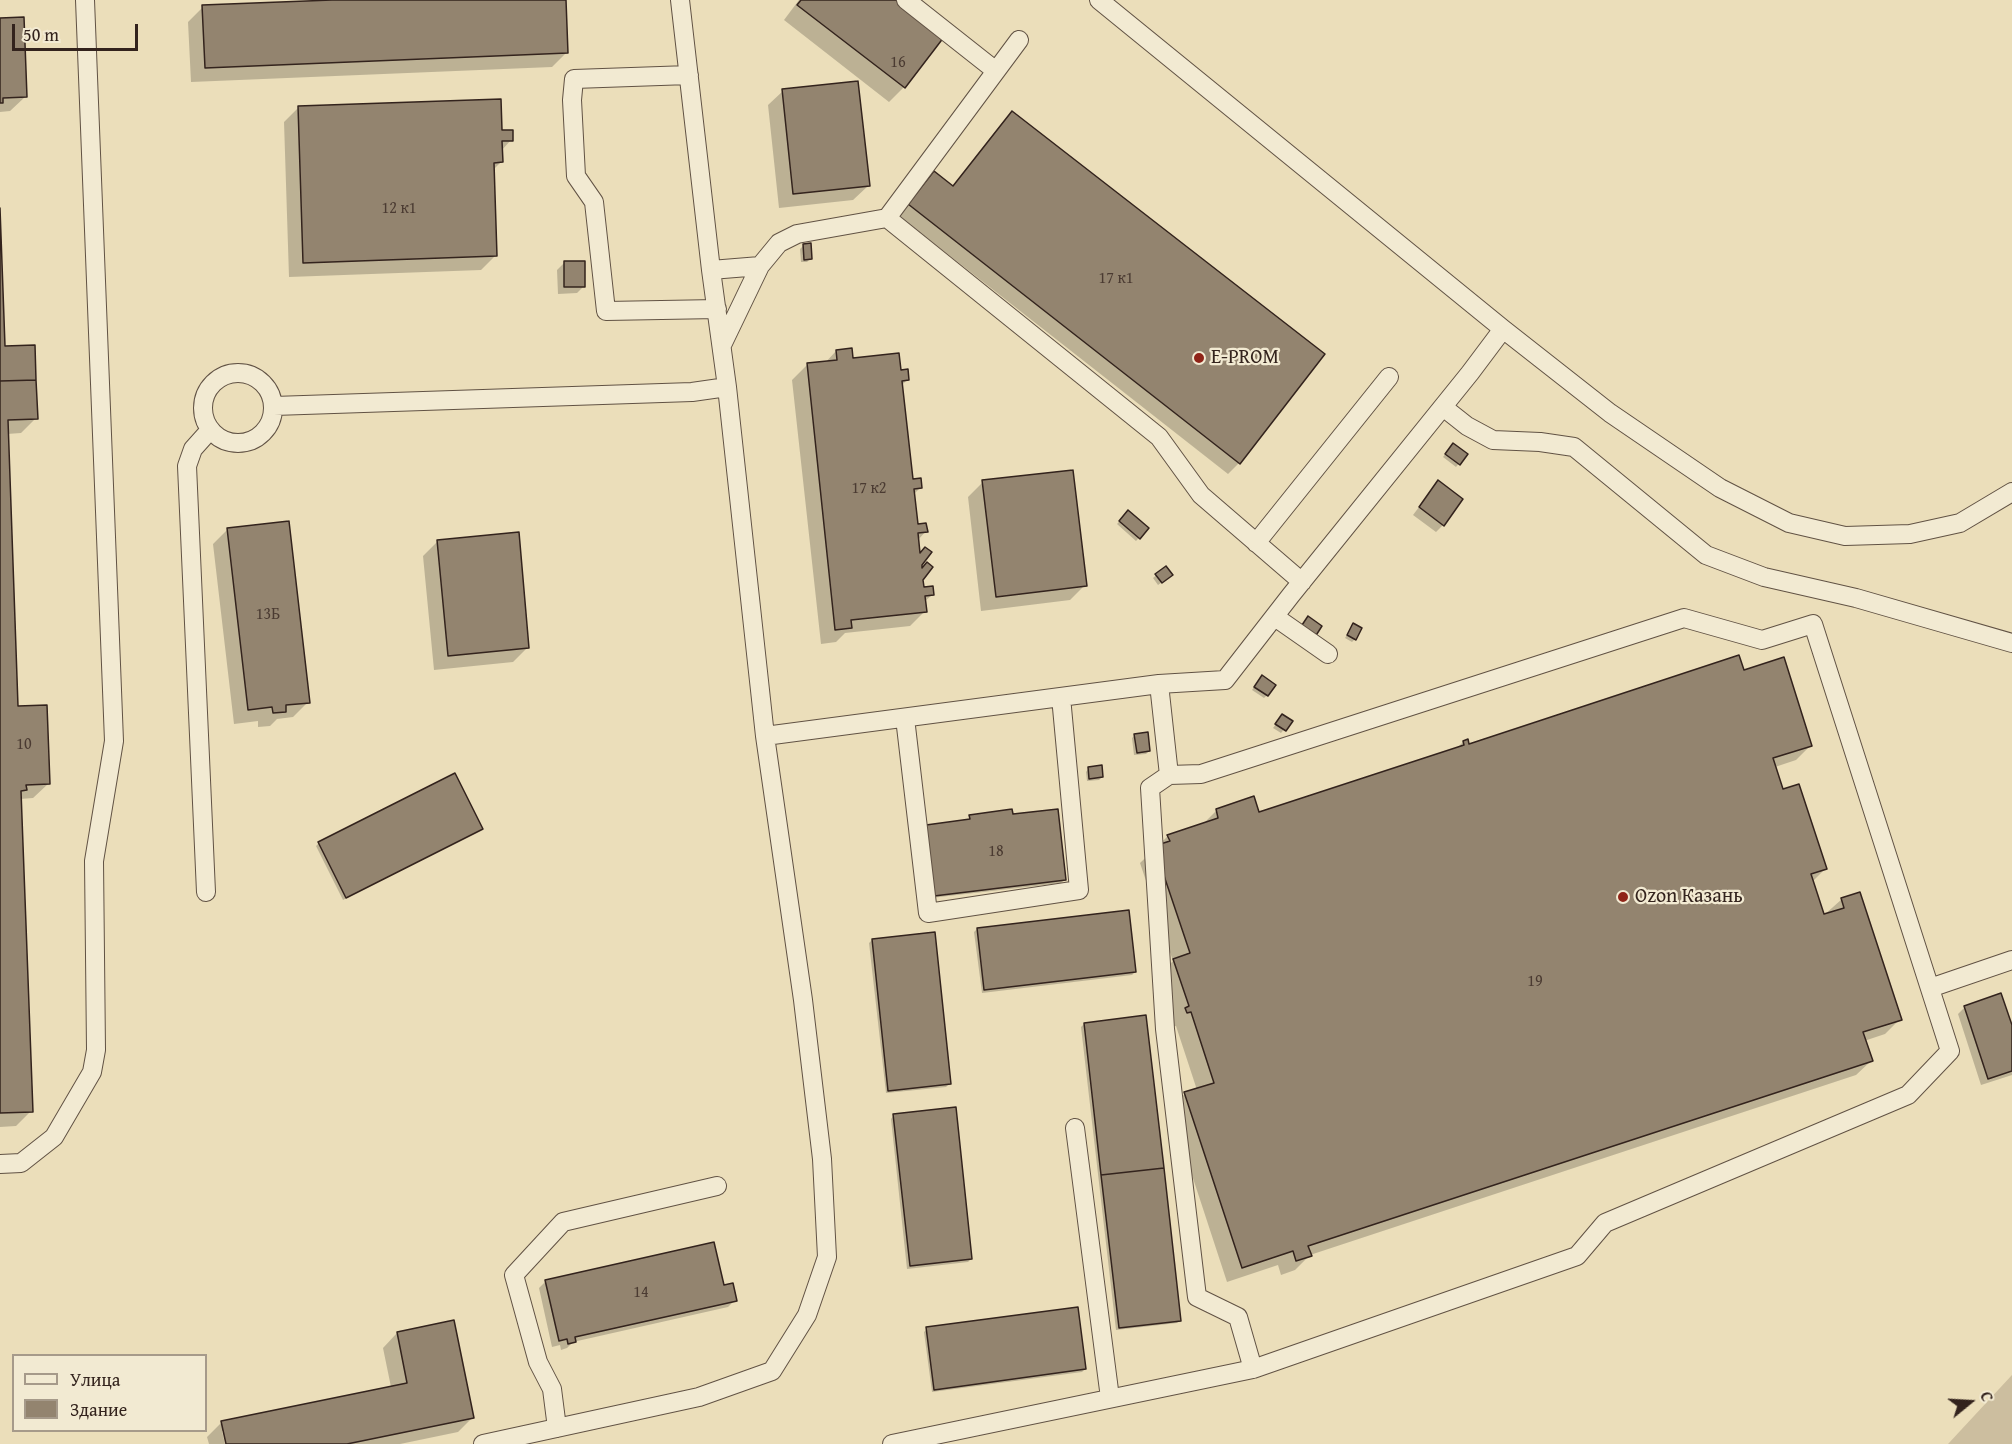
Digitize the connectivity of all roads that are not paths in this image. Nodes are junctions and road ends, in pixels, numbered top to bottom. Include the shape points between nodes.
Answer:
1 (85, 0) edge
2 (680, 0) edge
3 (906, 0) edge
4 (1099, 0) edge
5 (1019, 40) dead end
6 (996, 71) junction
7 (689, 75) junction
8 (887, 218) junction
9 (760, 266) junction
10 (711, 270) junction
11 (717, 309) junction
12 (1503, 329) junction
13 (722, 345) junction
14 (1389, 378) dead end
15 (727, 387) junction
16 (274, 406) junction
17 (1443, 407) junction
18 (210, 430) junction
19 (2012, 492) edge
20 (1256, 543) junction
21 (1302, 582) junction
22 (1275, 617) junction
23 (2012, 644) edge
24 (1328, 654) dead end
25 (1159, 684) junction
26 (1061, 697) junction
27 (905, 718) junction
28 (765, 736) junction
29 (1169, 776) junction
30 (206, 892) dead end
31 (2012, 960) edge
32 (1930, 988) junction
33 (1075, 1128) dead end
34 (0, 1164) edge
35 (717, 1186) dead end
36 (1253, 1369) junction
37 (1110, 1398) junction
38 (557, 1428) junction
39 (483, 1444) edge
40 (892, 1444) edge

1 - 34 street via 114,741 94,861 96,1050 92,1072 54,1137 21,1163
2 - 7 street
3 - 6 street
4 - 12 street
5 - 6 street
6 - 8 street
7 - 10 street
7 - 11 street via 574,79 576,176 594,201 606,311
8 - 9 street via 796,234 779,243
8 - 20 street via 1159,437 1201,495
9 - 10 street
9 - 13 street
10 - 11 street
11 - 13 street
12 - 17 street
12 - 19 street via 1610,413 1683,463 1720,488 1789,523 1845,537 1910,534 1960,523
13 - 15 street
14 - 20 street
15 - 16 street via 692,392
15 - 28 street
16 - 18 street via 270,423 259,437 242,443 225,441
16 - 18 street via 268,388 254,375 235,372 217,379 205,394 203,413
17 - 21 street
17 - 23 street via 1493,440 1574,447 1706,555 1764,577 1856,598
18 - 30 street via 193,449 187,466
20 - 21 street
21 - 22 street
22 - 24 street
22 - 25 street via 1225,680
25 - 26 street
25 - 29 street
26 - 27 street
26 - 27 street via 1079,890 928,913
27 - 28 street
28 - 38 street via 821,1147 827,1257 807,1315 772,1371 699,1397
29 - 32 street via 1201,774 1684,618 1762,640 1813,624
29 - 36 street via 1150,788 1165,1029 1197,1297 1238,1317
31 - 32 street
32 - 36 street via 1950,1052 1908,1095 1605,1223 1577,1256
33 - 37 street
35 - 38 street via 563,1222 514,1275 538,1362 552,1389
36 - 37 street
37 - 40 street
38 - 39 street

